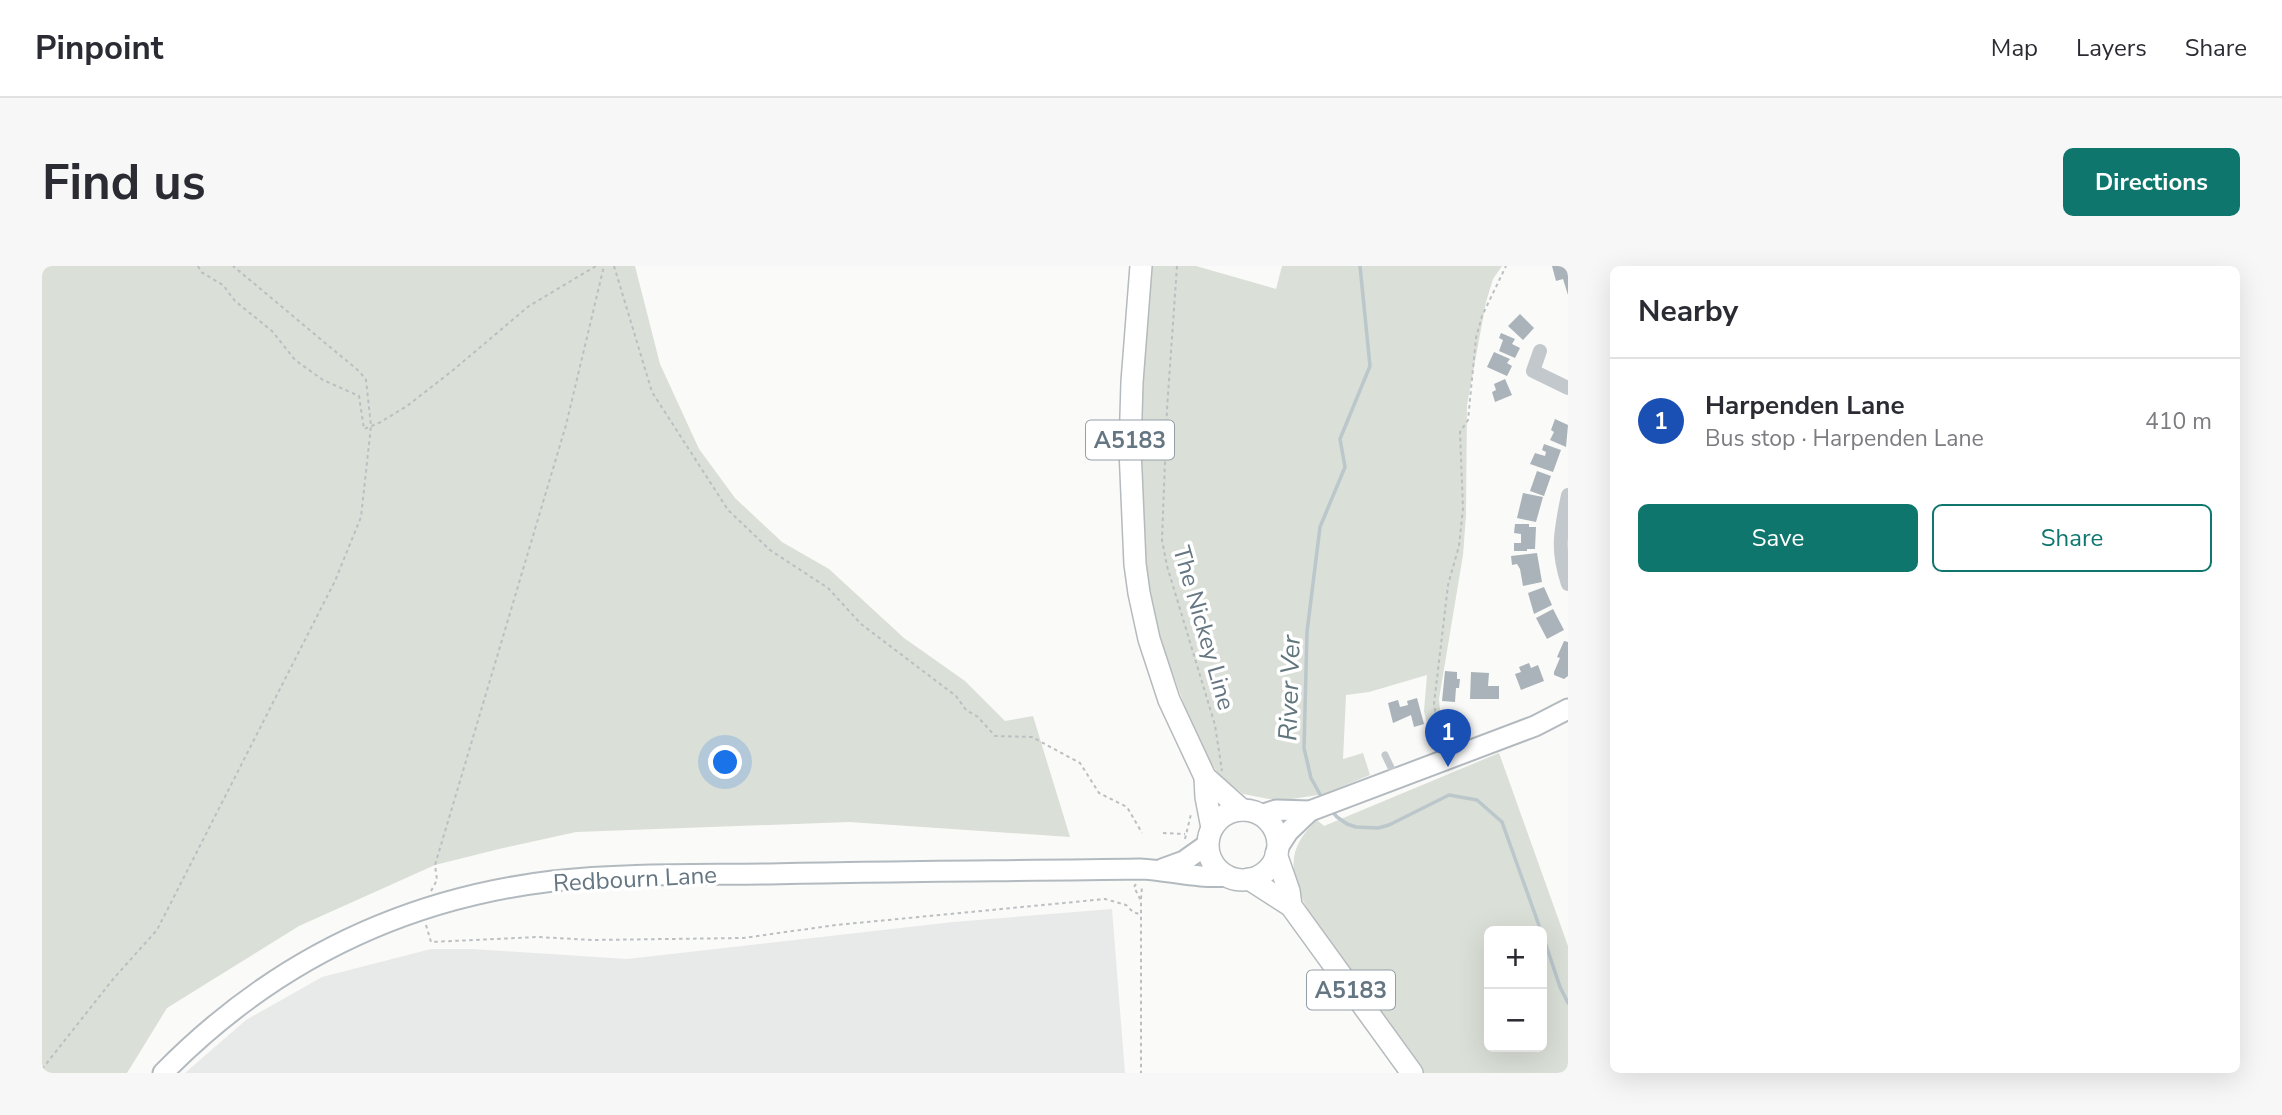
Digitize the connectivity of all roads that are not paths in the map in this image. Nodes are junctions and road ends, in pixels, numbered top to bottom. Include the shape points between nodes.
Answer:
1 (1141, 266) edge
2 (1540, 351) dead end
3 (1568, 388) edge
4 (1568, 495) edge
5 (1568, 584) edge
6 (1568, 709) edge
7 (1385, 755) dead end
8 (1214, 775) junction
9 (1396, 779) junction
10 (1324, 806) junction
11 (1251, 813) junction
12 (1210, 836) junction
13 (1277, 852) junction
14 (1161, 870) junction
15 (1228, 876) junction
16 (1250, 879) junction
17 (1290, 906) junction
18 (163, 1073) edge
19 (1412, 1073) edge

1 - 8 main road, A5183 via 1130,449 1139,593 1161,680
2 - 3 street via 1533,371
4 - 5 street via 1560,561
6 - 9 main road
7 - 9 lane
8 - 11 main road, A5183
8 - 12 main road, A5183 via 1206,797
9 - 10 main road
10 - 11 main road
10 - 13 main road via 1288,832
11 - 12 main road via 1224,815
11 - 13 main road via 1272,827
12 - 14 main road, Redbourn Lane via 1184,861
12 - 15 main road via 1208,851 1213,864
13 - 16 main road via 1264,873
13 - 17 main road, A5183
14 - 15 main road, Redbourn Lane via 1209,878
14 - 18 main road, Redbourn Lane via 1141,876 608,877 510,887 422,908 353,935 271,982 214,1025
15 - 16 main road
16 - 17 main road, A5183
17 - 19 main road, A5183

